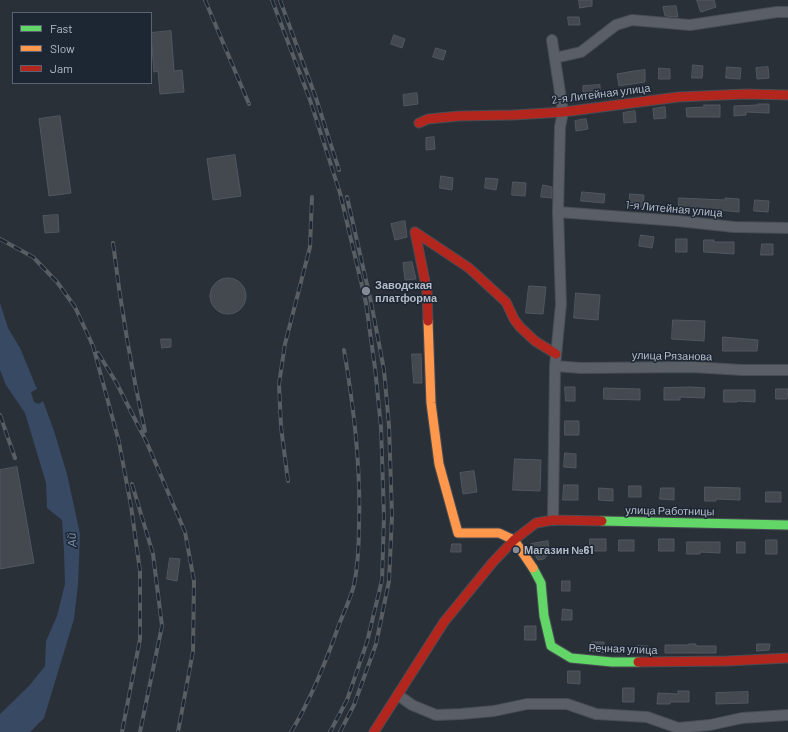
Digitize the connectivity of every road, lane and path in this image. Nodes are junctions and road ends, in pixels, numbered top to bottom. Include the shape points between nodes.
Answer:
1 (788, 12) edge
2 (552, 40) dead end
3 (555, 58) junction
4 (788, 95) edge
5 (563, 112) junction
6 (419, 123) dead end
7 (558, 212) junction
8 (788, 228) edge
9 (556, 354) junction
10 (555, 366) junction
11 (788, 370) edge
12 (553, 520) junction
13 (788, 525) edge
14 (514, 540) junction
15 (788, 658) edge
16 (398, 695) junction
17 (788, 715) edge
18 (374, 732) edge

1 - 3 street via 690,25 632,20 616,25 581,52
2 - 3 street
3 - 5 street
4 - 5 street, 2-я Литейная улица via 678,97
5 - 6 street, 2-я Литейная улица via 513,116 459,116 428,119
5 - 7 street via 560,127
7 - 8 street, 1-я Литейная улица
7 - 9 street via 561,304
9 - 10 street
9 - 14 street via 535,342 514,319 506,302 469,268 415,232 427,291 431,403 439,464 458,533 499,533
10 - 11 street, улица Рязанова
10 - 12 street
12 - 13 street, улица Работницы
12 - 14 street, улица Работницы via 536,523
14 - 15 street, Речная улица via 541,583 544,616 551,646 572,658 612,662
14 - 16 street, улица Работницы via 444,622
16 - 17 street via 412,705 436,715 494,711 527,704 567,704 596,714 647,717 678,728 742,718
16 - 18 street, улица Работницы

